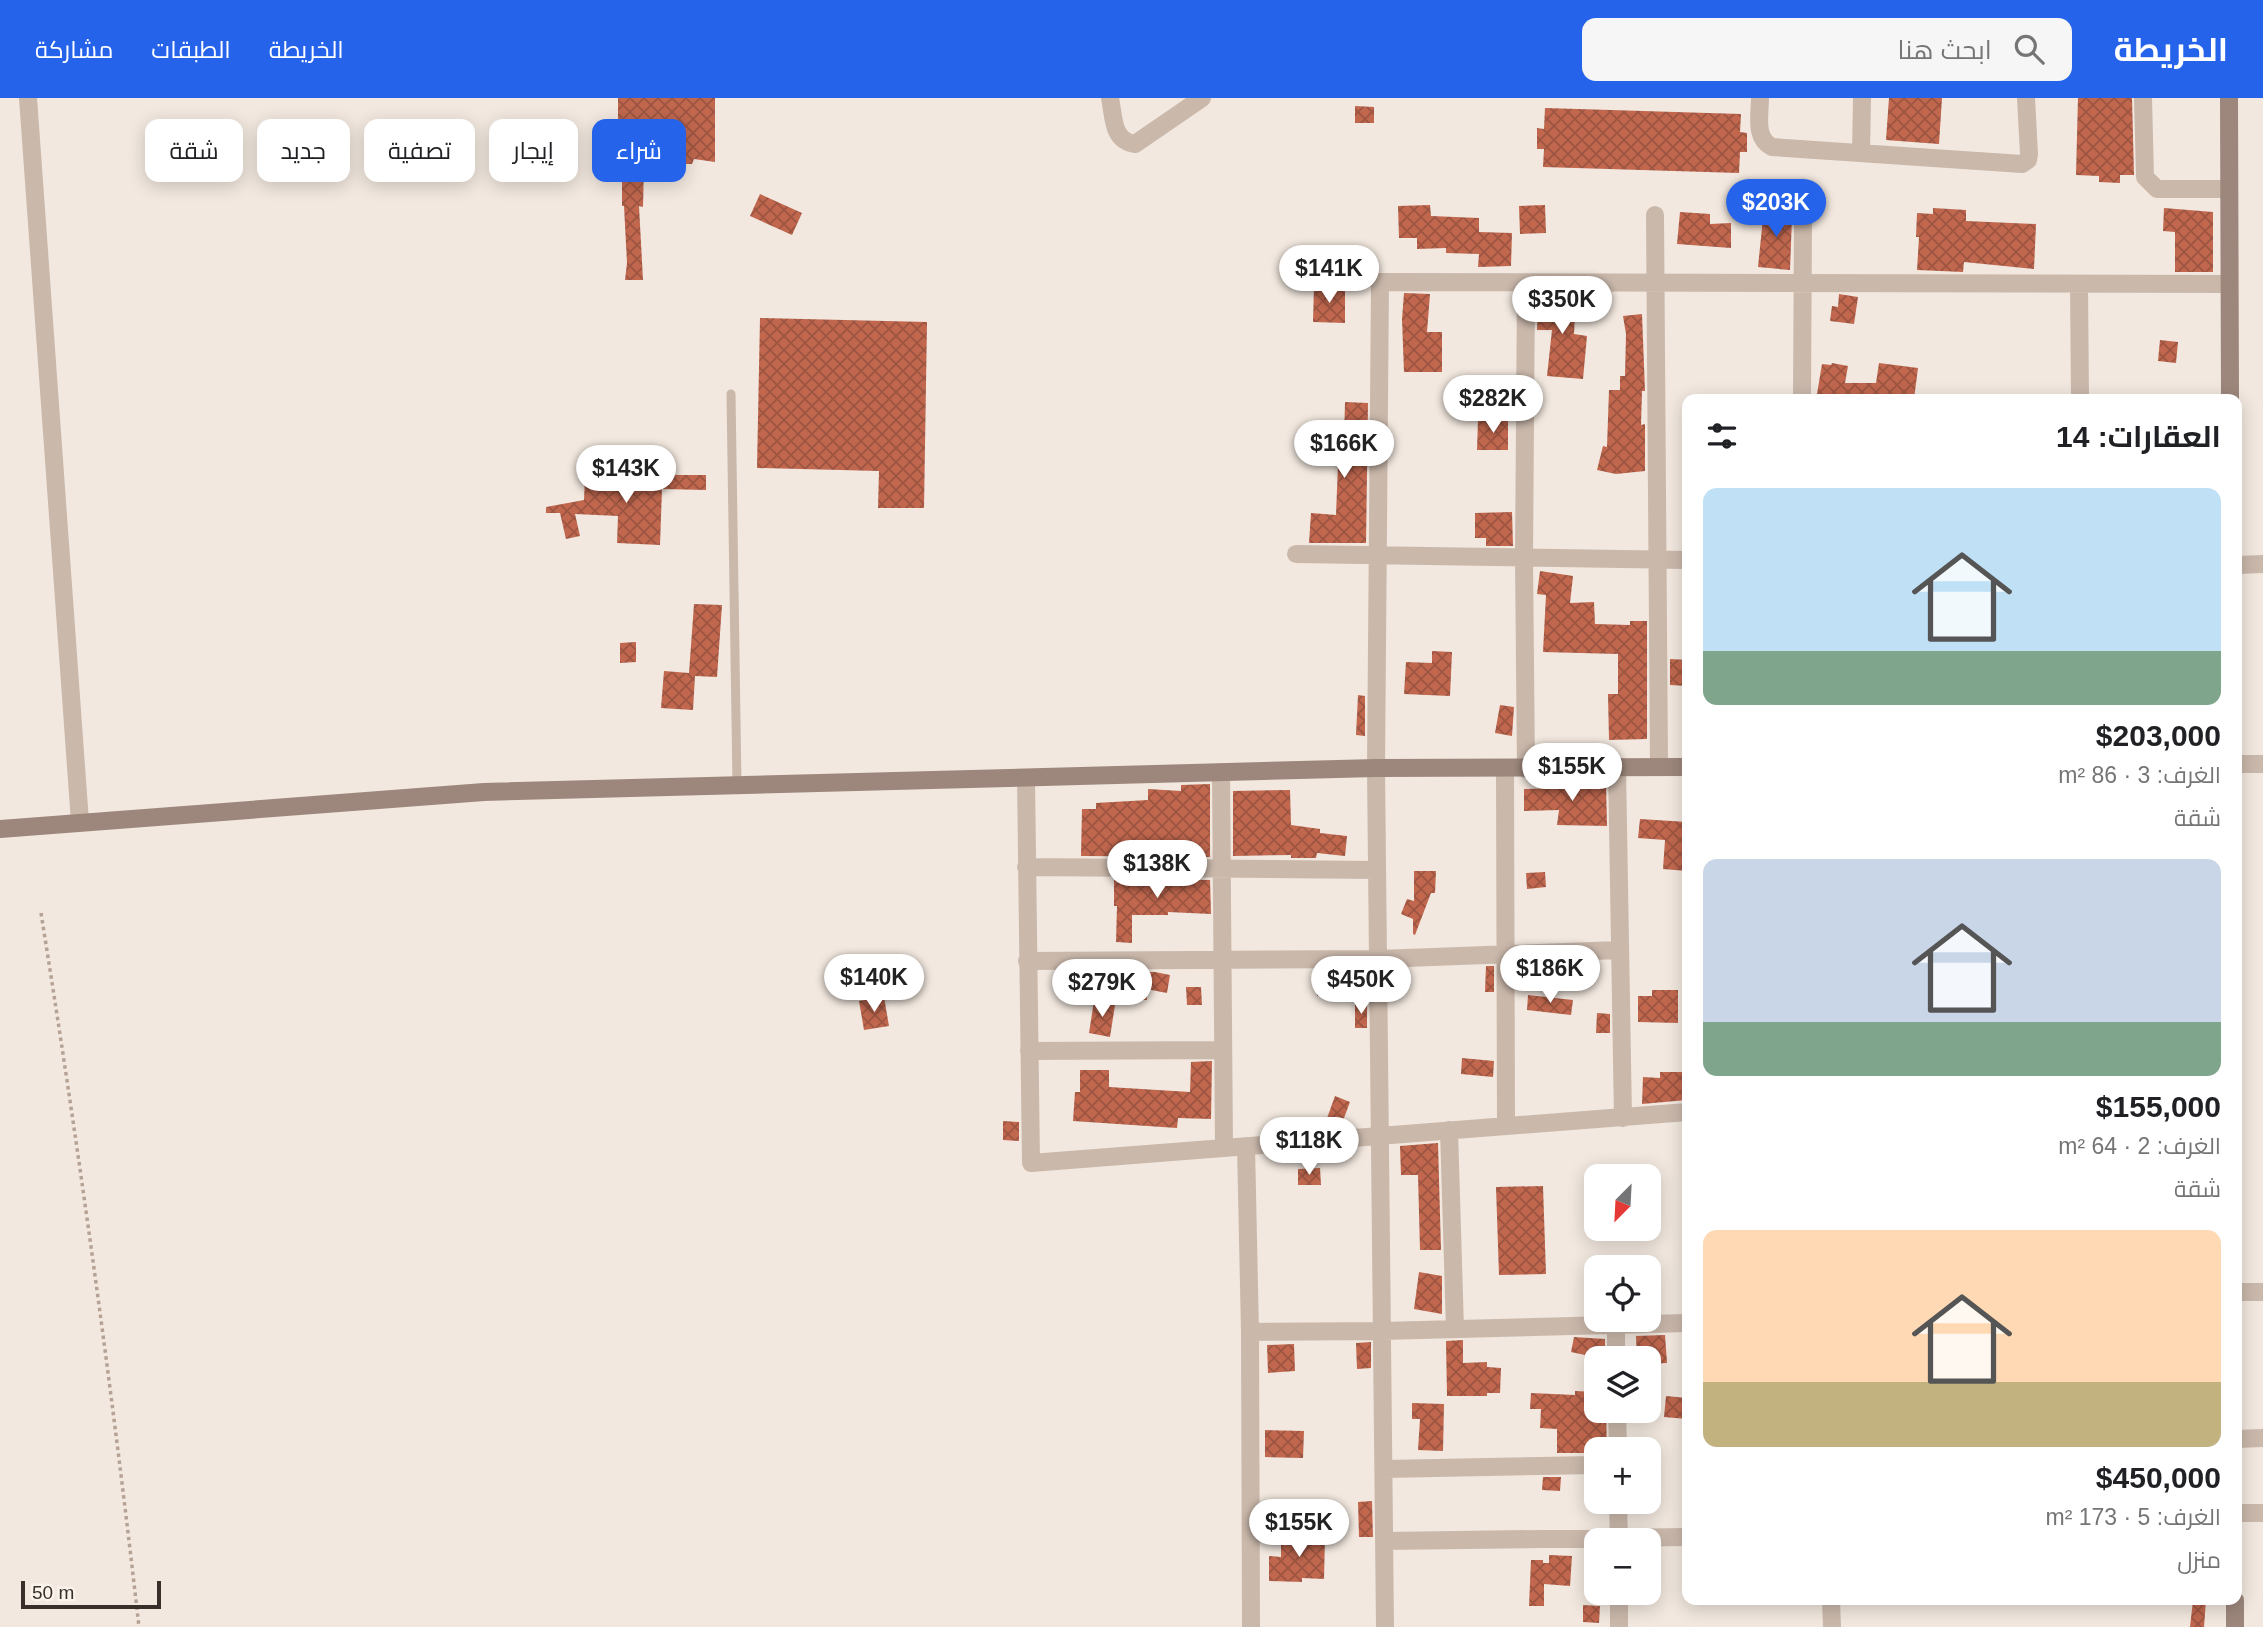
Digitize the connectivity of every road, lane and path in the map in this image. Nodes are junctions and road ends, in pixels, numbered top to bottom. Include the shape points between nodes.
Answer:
1 (28, 98) edge
2 (1110, 98) edge
3 (1202, 98) edge
4 (1760, 98) edge
5 (1862, 98) edge
6 (2026, 98) edge
7 (2143, 98) edge
8 (2229, 98) edge
9 (1861, 153) junction
10 (2229, 189) junction
11 (1655, 215) dead end
12 (1803, 218) dead end
13 (1657, 283) junction
14 (1803, 283) junction
15 (1526, 284) junction
16 (2079, 284) junction
17 (2229, 284) junction
18 (731, 394) dead end
19 (1802, 394) edge
20 (2080, 394) edge
21 (2230, 394) edge
22 (1296, 554) dead end
23 (1377, 555) junction
24 (1524, 559) junction
25 (1657, 560) junction
26 (1682, 560) edge
27 (2263, 564) edge
28 (2242, 565) edge
29 (2242, 764) edge
30 (2263, 764) edge
31 (1617, 767) junction
32 (1659, 767) junction
33 (1682, 767) edge
34 (1376, 768) junction
35 (1505, 768) junction
36 (1526, 769) junction
37 (1222, 772) junction
38 (1026, 778) junction
39 (737, 785) junction
40 (80, 822) junction
41 (0, 829) edge
42 (1026, 867) junction
43 (1222, 868) junction
44 (1377, 870) junction
45 (41, 913) dead end
46 (1619, 950) junction
47 (1505, 955) junction
48 (1223, 959) junction
49 (1379, 960) junction
50 (1027, 961) junction
51 (1223, 1050) junction
52 (1029, 1051) junction
53 (1682, 1112) edge
54 (1623, 1118) junction
55 (1506, 1126) junction
56 (1449, 1130) junction
57 (1381, 1135) junction
58 (1246, 1146) junction
59 (1224, 1148) junction
60 (2242, 1292) edge
61 (2263, 1292) edge
62 (1682, 1323) edge
63 (1661, 1324) edge
64 (1584, 1326) edge
65 (1455, 1329) junction
66 (1382, 1331) junction
67 (1250, 1332) junction
68 (2263, 1438) edge
69 (2242, 1439) edge
70 (1584, 1465) edge
71 (1384, 1469) junction
72 (2242, 1513) edge
73 (2263, 1513) edge
74 (1661, 1537) edge
75 (1682, 1537) edge
76 (1584, 1538) edge
77 (1384, 1541) junction
78 (1619, 1605) edge
79 (1831, 1605) edge
80 (2235, 1605) edge
81 (139, 1627) edge
82 (1251, 1627) edge
83 (1385, 1627) edge
84 (1619, 1627) edge
85 (1832, 1627) edge
86 (2235, 1627) edge

1 - 40 street
2 - 3 street via 1117,137 1135,144
4 - 9 street via 1760,135 1766,144
5 - 9 street
6 - 9 street via 2029,153 2022,164
7 - 10 street via 2145,177 2150,184 2157,189
8 - 10 main road
10 - 17 main road
11 - 13 street
12 - 14 street
13 - 14 street
13 - 15 street
13 - 25 street
14 - 16 street
14 - 19 street
15 - 23 street via 1380,282
15 - 24 street
16 - 17 street
16 - 20 street
17 - 21 main road
18 - 39 lane
22 - 23 street
23 - 24 street
23 - 34 street
24 - 25 street
24 - 36 street
25 - 26 street
25 - 32 street
27 - 28 street
29 - 30 street
31 - 32 main road
31 - 36 main road
31 - 46 street
32 - 33 main road
34 - 35 main road
34 - 37 main road
34 - 44 street
35 - 36 main road
35 - 47 street
37 - 38 main road
37 - 43 street
38 - 39 main road
38 - 42 street
39 - 40 main road via 484,792
40 - 41 main road
42 - 43 street
42 - 50 street
43 - 44 street
43 - 48 street
44 - 49 street
45 - 81 path
46 - 47 street
46 - 54 street
47 - 49 street
47 - 55 street
48 - 49 street
48 - 50 street
48 - 51 street
49 - 57 street
50 - 52 street
51 - 52 street
51 - 59 street
52 - 59 street via 1031,1163
53 - 54 street
54 - 55 street
55 - 56 street
56 - 57 street
56 - 65 street
57 - 58 street
57 - 66 street
58 - 59 street
58 - 67 street
60 - 61 street
62 - 63 street
64 - 65 street
65 - 66 street
66 - 67 street
66 - 71 street
67 - 82 street
68 - 69 street
70 - 71 street
71 - 77 street
72 - 73 street
74 - 75 street
76 - 77 street
77 - 83 street
78 - 84 street
79 - 85 street
80 - 86 main road

